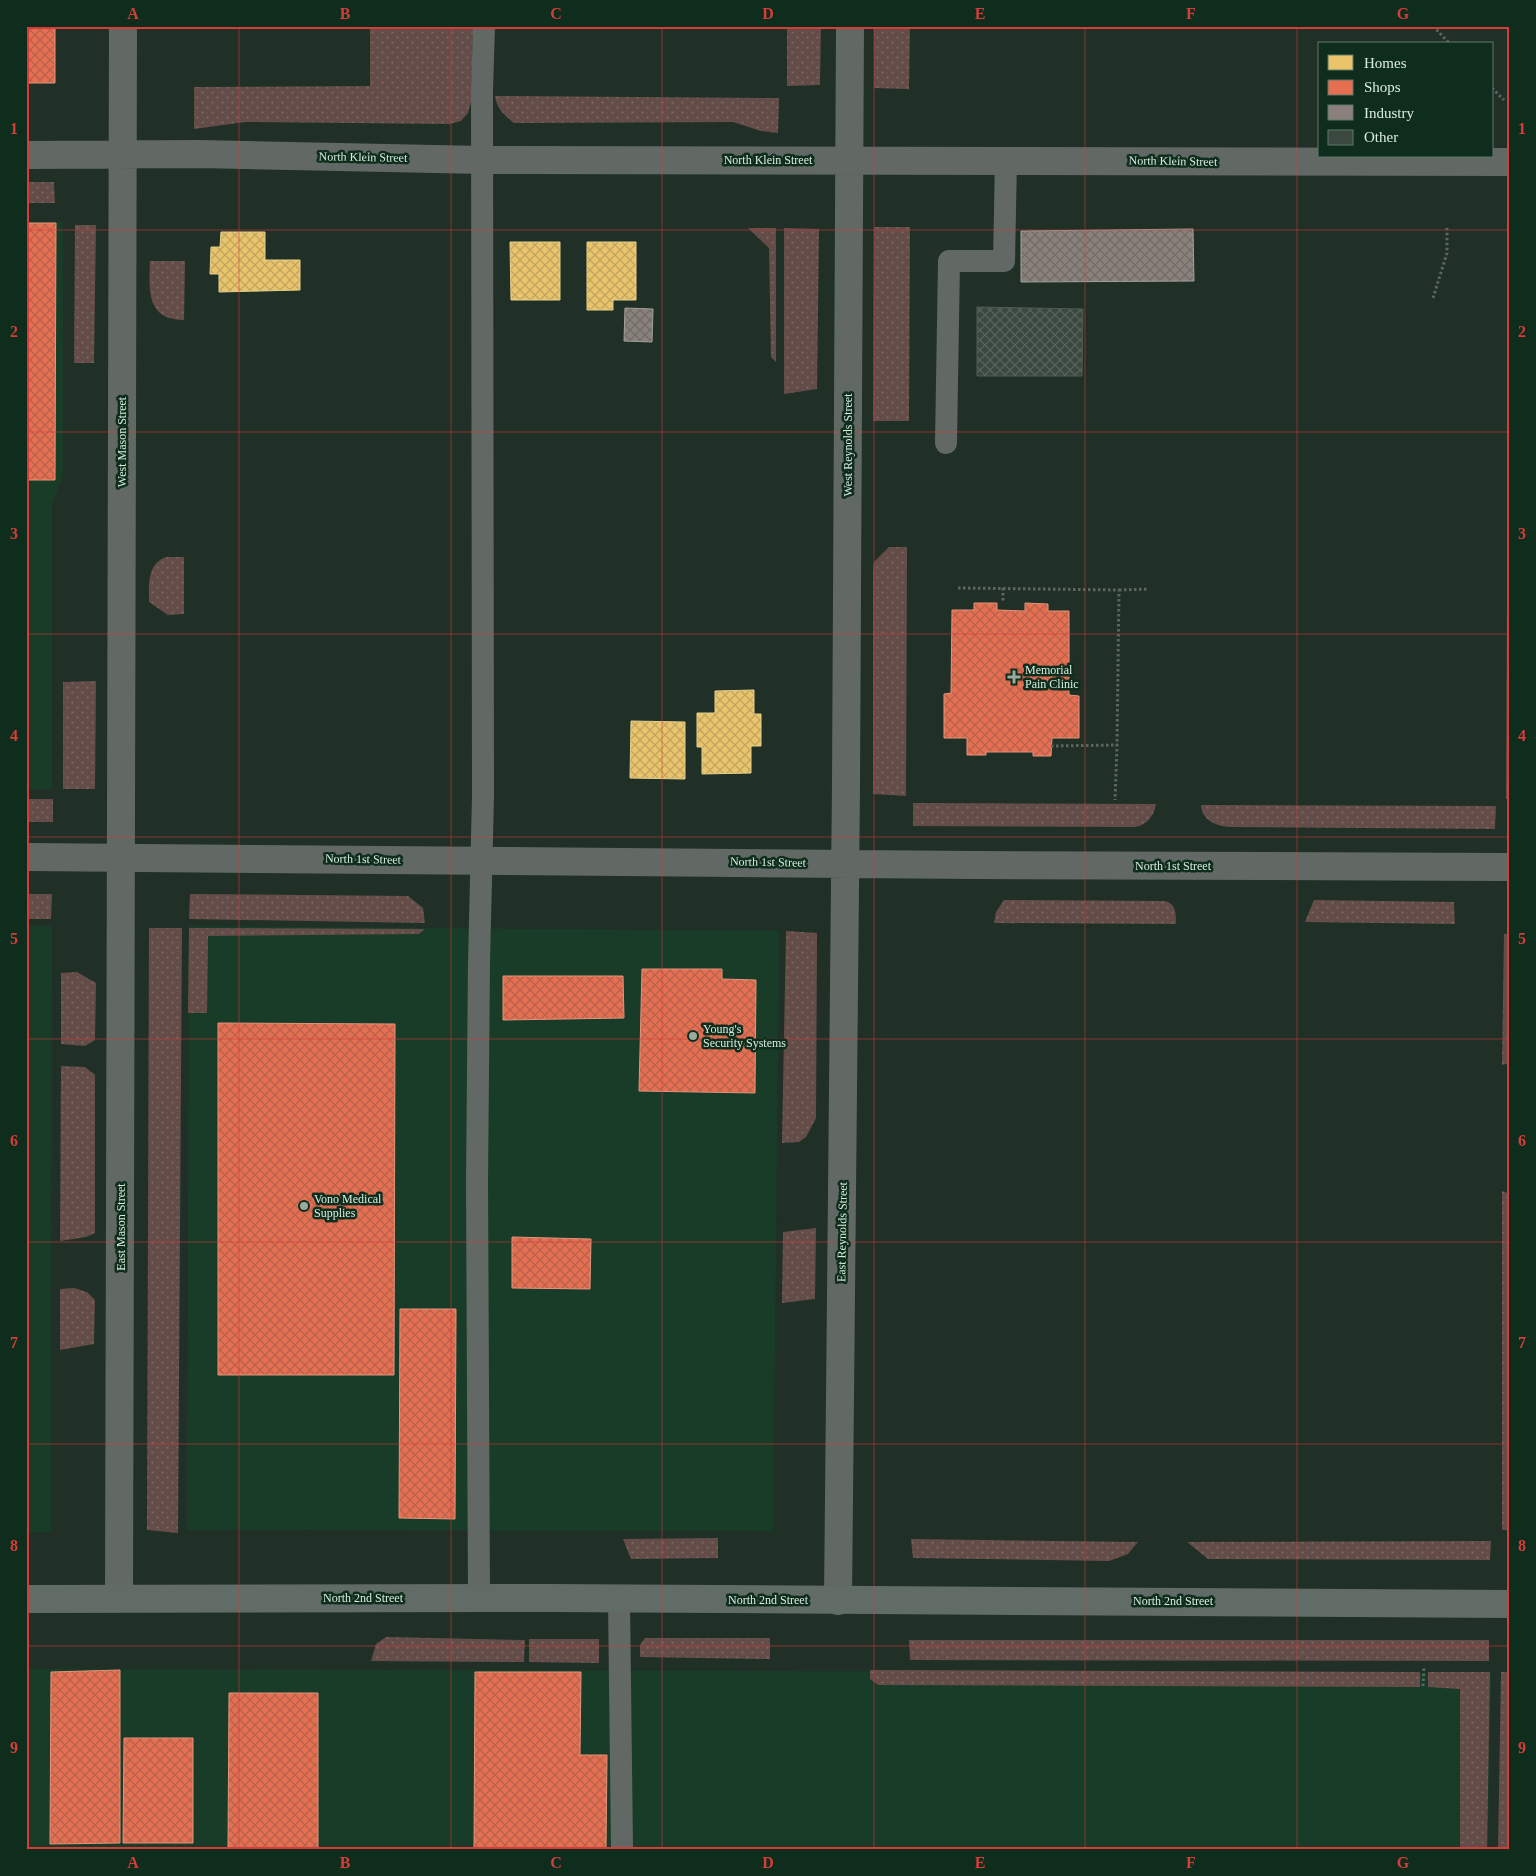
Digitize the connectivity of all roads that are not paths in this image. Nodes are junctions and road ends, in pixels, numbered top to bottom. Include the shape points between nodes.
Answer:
1 (123, 26) edge
2 (484, 26) edge
3 (850, 26) edge
4 (26, 155) edge
5 (123, 155) junction
6 (1006, 159) junction
7 (484, 160) junction
8 (850, 160) junction
9 (1510, 162) edge
10 (946, 443) dead end
11 (26, 856) edge
12 (122, 857) junction
13 (481, 860) junction
14 (845, 863) junction
15 (1510, 867) edge
16 (26, 1598) edge
17 (119, 1598) junction
18 (479, 1598) junction
19 (619, 1598) junction
20 (838, 1600) junction
21 (1510, 1604) edge
22 (622, 1850) edge

1 - 5 street, West Mason Street
2 - 7 lane
3 - 8 street, West Reynolds Street
4 - 5 street, North Klein Street
5 - 7 street, North Klein Street
5 - 12 street, West Mason Street
6 - 8 street, North Klein Street
6 - 9 street, North Klein Street
6 - 10 lane via 1004,261 949,261
7 - 8 street, North Klein Street
7 - 13 lane
8 - 14 street, West Reynolds Street
11 - 12 street, North 1st Street
12 - 13 street, North 1st Street
12 - 17 street, East Mason Street
13 - 14 street, North 1st Street
13 - 18 lane via 477,1172
14 - 15 street, North 1st Street
14 - 20 street, East Reynolds Street
16 - 17 main road, North 2nd Street
17 - 18 main road, North 2nd Street
18 - 19 main road, North 2nd Street
19 - 20 main road, North 2nd Street
19 - 22 lane
20 - 21 main road, North 2nd Street

